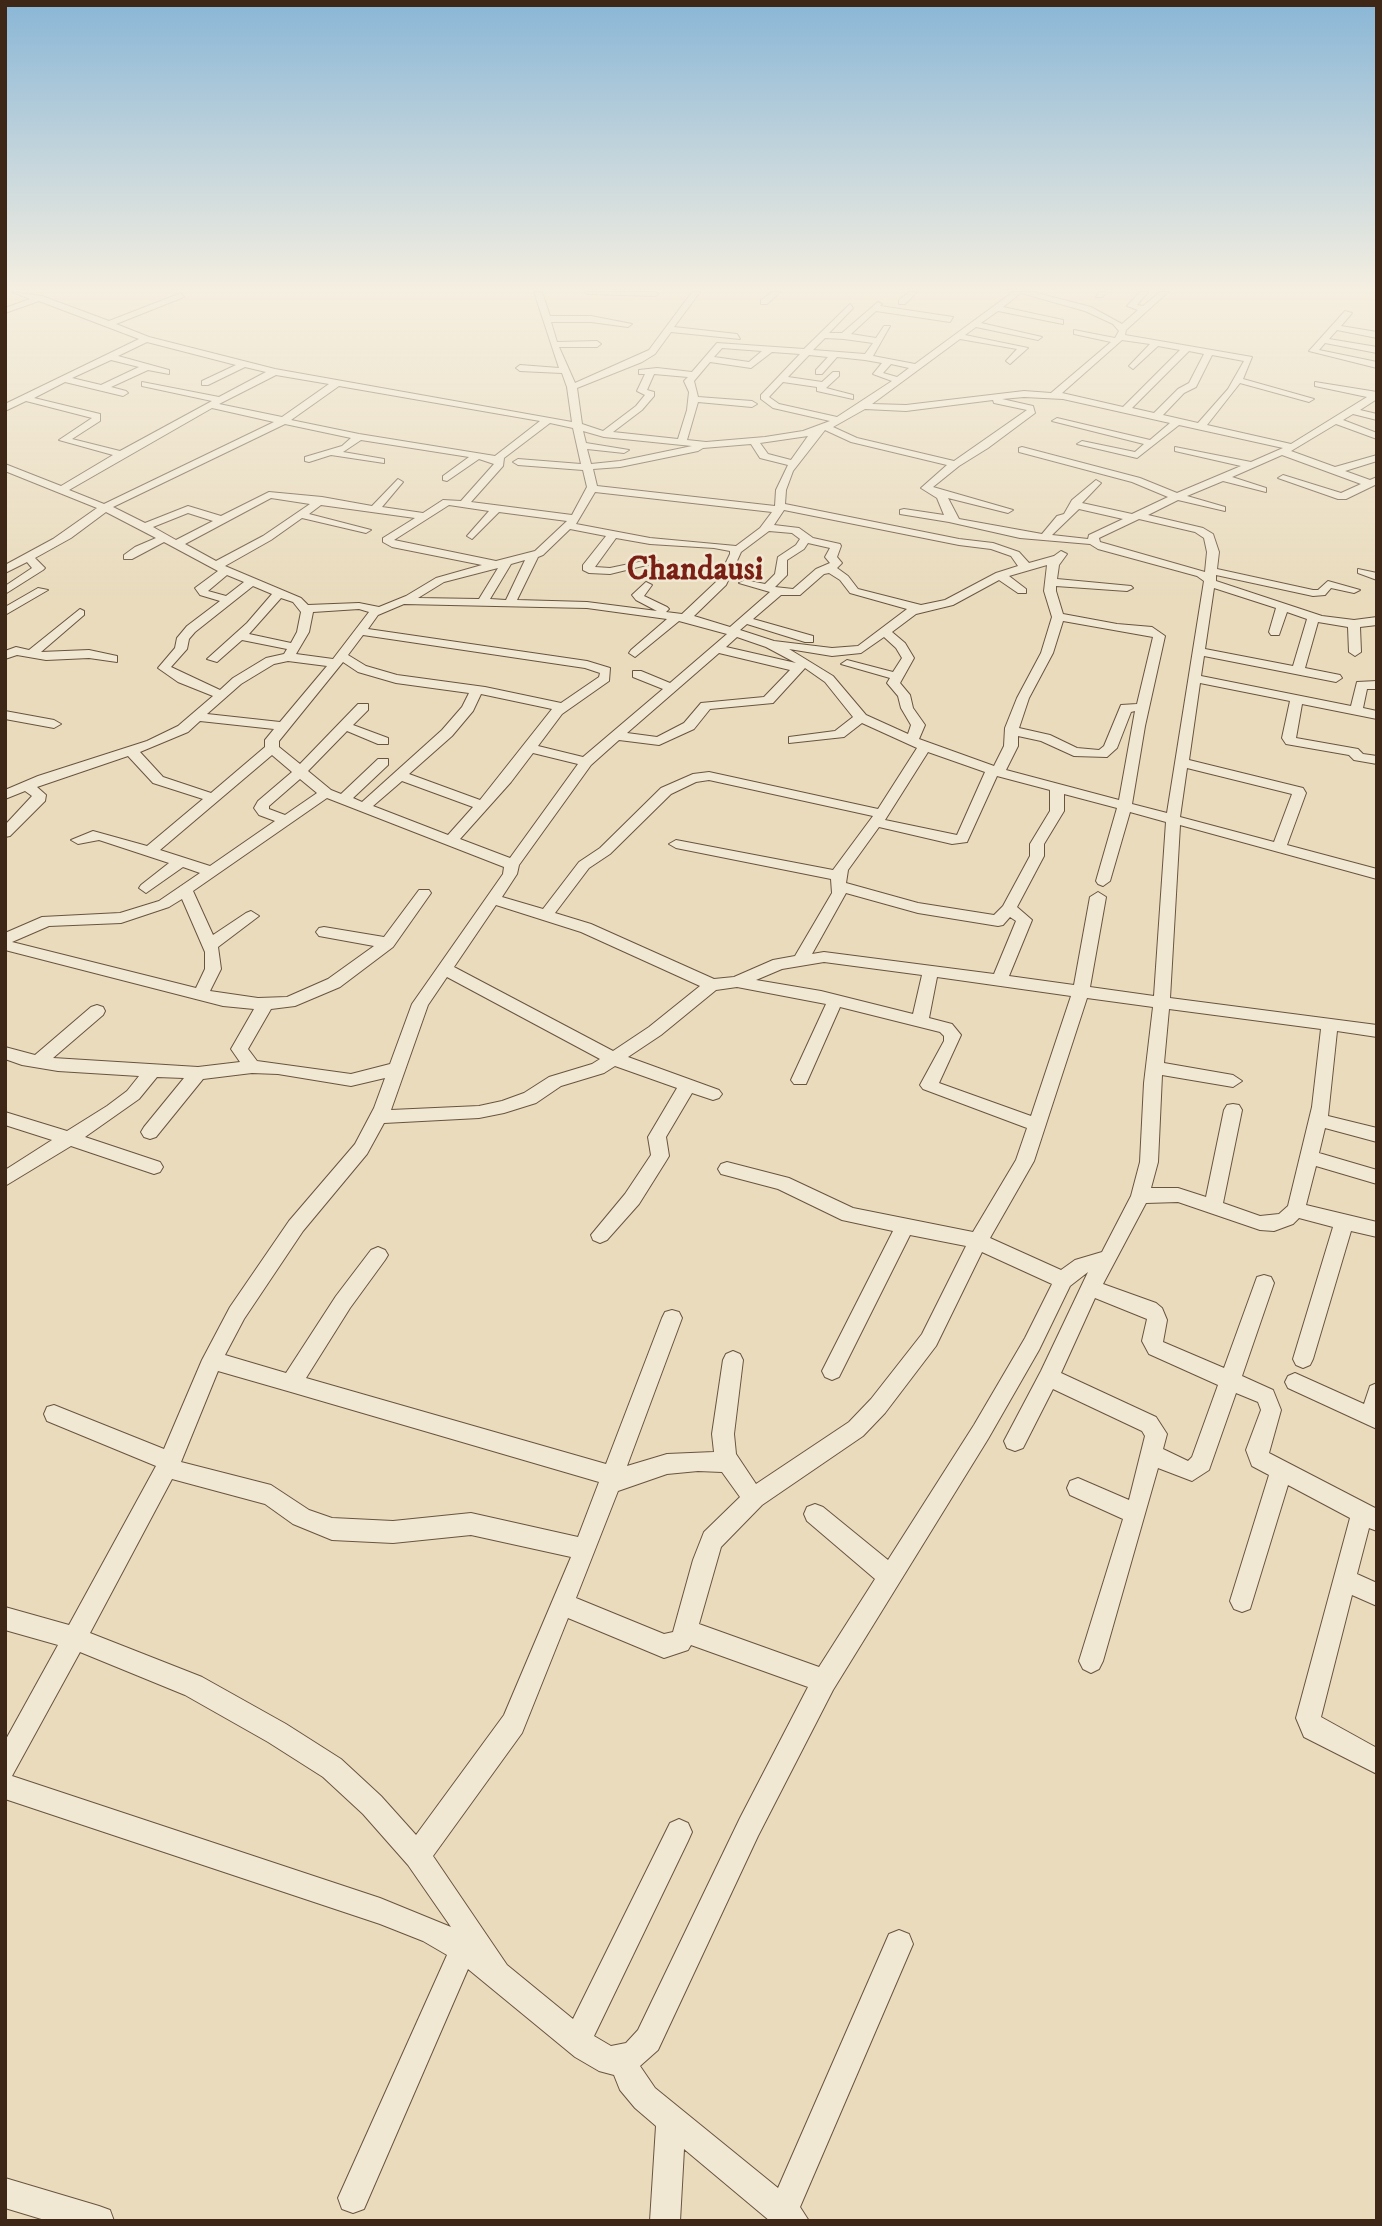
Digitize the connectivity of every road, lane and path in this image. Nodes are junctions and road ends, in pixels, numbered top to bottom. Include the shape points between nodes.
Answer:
1 (28, 396) edge
2 (189, 396) edge
3 (228, 396) edge
4 (319, 396) edge
5 (412, 396) edge
6 (572, 396) edge
7 (649, 396) edge
8 (693, 396) edge
9 (765, 396) edge
10 (846, 396) edge
11 (877, 396) edge
12 (1004, 396) edge
13 (1059, 396) edge
14 (1135, 396) edge
15 (1176, 396) edge
16 (1225, 396) edge
17 (1297, 396) edge
18 (850, 397) dead end
19 (24, 398) junction
20 (982, 398) junction
21 (693, 399) junction
22 (1309, 399) dead end
23 (1373, 400) edge
24 (216, 403) junction
25 (752, 404) dead end
26 (863, 406) junction
27 (5, 408) edge
28 (1122, 408) junction
29 (1353, 411) junction
30 (1110, 415) dead end
31 (1157, 416) junction
32 (1377, 417) edge
33 (547, 419) junction
34 (576, 419) junction
35 (839, 420) junction
36 (283, 421) junction
37 (1057, 421) dead end
38 (1178, 421) junction
39 (1336, 421) junction
40 (1201, 426) junction
41 (1097, 427) junction
42 (822, 429) junction
43 (604, 434) junction
44 (1377, 436) edge
45 (359, 437) junction
46 (754, 441) junction
47 (682, 442) junction
48 (1152, 443) junction
49 (1082, 444) junction
50 (582, 445) junction
51 (706, 445) junction
52 (1178, 449) dead end
53 (1288, 449) junction
54 (624, 450) dead end
55 (1022, 450) dead end
56 (334, 453) junction
57 (119, 454) junction
58 (477, 456) junction
59 (1377, 458) edge
60 (498, 459) junction
61 (309, 460) dead end
62 (380, 461) dead end
63 (1063, 461) junction
64 (518, 462) dead end
65 (793, 463) junction
66 (955, 464) junction
67 (1253, 466) junction
68 (5, 467) edge
69 (587, 467) junction
70 (1334, 470) junction
71 (447, 478) dead end
72 (1225, 478) junction
73 (1283, 478) dead end
74 (398, 482) dead end
75 (1373, 482) edge
76 (1096, 483) dead end
77 (1305, 486) junction
78 (591, 488) junction
79 (62, 489) junction
80 (1262, 490) dead end
81 (940, 493) junction
82 (1177, 497) junction
83 (322, 500) junction
84 (464, 504) junction
85 (1077, 505) junction
86 (106, 507) junction
87 (376, 508) junction
88 (497, 508) junction
89 (780, 508) junction
90 (1221, 509) dead end
91 (1008, 510) dead end
92 (904, 512) dead end
93 (123, 515) junction
94 (302, 515) junction
95 (424, 516) junction
96 (1137, 517) junction
97 (952, 519) junction
98 (221, 520) junction
99 (572, 523) junction
100 (145, 527) junction
101 (765, 528) junction
102 (986, 528) junction
103 (366, 530) dead end
104 (613, 535) junction
105 (472, 536) dead end
106 (1045, 537) junction
107 (806, 538) junction
108 (58, 540) junction
109 (172, 541) junction
110 (1089, 542) junction
111 (975, 544) junction
112 (736, 551) junction
113 (533, 555) junction
114 (28, 557) junction
115 (128, 557) dead end
116 (1055, 559) junction
117 (144, 561) dead end
118 (653, 562) dead end
119 (502, 564) junction
120 (1024, 567) junction
121 (221, 568) junction
122 (831, 569) junction
123 (5, 570) edge
124 (1362, 571) dead end
125 (1000, 575) junction
126 (1377, 577) edge
127 (1210, 578) junction
128 (253, 581) junction
129 (11, 582) edge
130 (1050, 582) junction
131 (744, 583) dead end
132 (646, 585) dead end
133 (1127, 588) dead end
134 (42, 590) dead end
135 (772, 590) junction
136 (1354, 590) dead end
137 (1022, 591) dead end
138 (280, 592) junction
139 (5, 593) edge
140 (226, 599) junction
141 (25, 600) junction
142 (404, 601) junction
143 (482, 603) junction
144 (510, 603) junction
145 (1282, 608) junction
146 (305, 609) junction
147 (920, 609) junction
148 (378, 610) junction
149 (5, 612) edge
150 (80, 613) dead end
151 (677, 616) junction
152 (1058, 617) junction
153 (1313, 618) junction
154 (744, 620) junction
155 (1377, 621) edge
156 (1354, 624) junction
157 (361, 631) junction
158 (734, 631) junction
159 (885, 632) junction
160 (1275, 632) dead end
161 (240, 636) junction
162 (770, 644) junction
163 (809, 647) junction
164 (717, 649) junction
165 (861, 649) junction
166 (1199, 651) junction
167 (291, 652) junction
168 (1355, 652) dead end
169 (635, 653) dead end
170 (31, 654) junction
171 (5, 655) edge
172 (113, 659) dead end
173 (213, 659) dead end
174 (339, 660) junction
175 (847, 664) junction
176 (801, 665) junction
177 (1298, 670) junction
178 (637, 674) dead end
179 (895, 676) junction
180 (1195, 678) junction
181 (1336, 678) dead end
182 (831, 682) junction
183 (1377, 685) edge
184 (673, 688) junction
185 (477, 690) junction
186 (222, 695) junction
187 (1297, 699) junction
188 (363, 707) dead end
189 (563, 707) junction
190 (1143, 707) junction
191 (1356, 711) junction
192 (5, 715) edge
193 (1377, 715) edge
194 (199, 717) junction
195 (861, 718) junction
196 (54, 724) dead end
197 (282, 726) junction
198 (345, 726) junction
199 (1012, 731) junction
200 (615, 736) junction
201 (794, 740) dead end
202 (383, 741) dead end
203 (918, 744) junction
204 (272, 748) junction
205 (530, 748) junction
206 (132, 752) junction
207 (383, 762) dead end
208 (586, 762) junction
209 (1181, 762) junction
210 (1375, 762) edge
211 (996, 771) junction
212 (300, 772) junction
213 (399, 775) junction
214 (27, 786) junction
215 (1057, 788) junction
216 (326, 793) junction
217 (5, 795) edge
218 (213, 797) junction
219 (342, 801) junction
220 (482, 805) junction
221 (1125, 805) junction
222 (362, 809) junction
223 (1173, 817) junction
224 (879, 818) junction
225 (285, 821) junction
226 (5, 833) edge
227 (78, 840) dead end
228 (450, 841) junction
229 (676, 844) dead end
230 (1279, 848) junction
231 (149, 852) junction
232 (181, 862) junction
233 (512, 865) junction
234 (210, 871) junction
235 (1377, 874) edge
236 (839, 881) junction
237 (146, 888) dead end
238 (185, 889) junction
239 (424, 893) dead end
240 (493, 898) junction
241 (1009, 908) junction
242 (547, 914) junction
243 (251, 916) dead end
244 (324, 932) dead end
245 (5, 939) edge
246 (388, 943) junction
247 (5, 945) edge
248 (210, 945) junction
249 (801, 959) junction
250 (443, 968) junction
251 (930, 973) junction
252 (999, 981) junction
253 (737, 982) junction
254 (712, 985) junction
255 (1081, 991) junction
256 (201, 993) junction
257 (835, 1001) junction
258 (266, 1003) junction
259 (1162, 1003) junction
260 (97, 1011) dead end
261 (920, 1022) junction
262 (1330, 1024) junction
263 (1377, 1031) edge
264 (5, 1053) edge
265 (614, 1059) junction
266 (38, 1062) junction
267 (252, 1067) junction
268 (1155, 1068) junction
269 (395, 1069) junction
270 (152, 1071) junction
271 (198, 1073) junction
272 (800, 1080) dead end
273 (1233, 1081) dead end
274 (688, 1085) junction
275 (713, 1094) dead end
276 (1233, 1110) dead end
277 (378, 1117) junction
278 (5, 1118) edge
279 (1318, 1120) junction
280 (1038, 1125) junction
281 (150, 1132) dead end
282 (1377, 1135) edge
283 (68, 1140) junction
284 (1309, 1157) junction
285 (154, 1167) dead end
286 (727, 1169) dead end
287 (1377, 1177) edge
288 (5, 1179) edge
289 (1140, 1196) junction
290 (1213, 1206) junction
291 (1296, 1210) junction
292 (1345, 1222) junction
293 (905, 1226) junction
294 (1377, 1230) edge
295 (600, 1235) dead end
296 (978, 1241) junction
297 (378, 1255) dead end
298 (1089, 1271) junction
299 (1264, 1283) dead end
300 (672, 1318) dead end
301 (1303, 1359) dead end
302 (212, 1360) junction
303 (733, 1360) dead end
304 (832, 1371) dead end
305 (1049, 1377) junction
306 (1230, 1380) junction
307 (1295, 1382) dead end
308 (291, 1384) junction
309 (1377, 1392) edge
310 (54, 1414) dead end
311 (1374, 1418) edge
312 (1014, 1441) dead end
313 (1151, 1454) junction
314 (728, 1463) junction
315 (168, 1465) junction
316 (1281, 1472) junction
317 (611, 1480) junction
318 (1078, 1488) dead end
319 (754, 1498) junction
320 (815, 1514) dead end
321 (1136, 1514) junction
322 (1369, 1517) edge
323 (585, 1549) junction
324 (891, 1577) junction
325 (1345, 1580) junction
326 (1377, 1595) edge
327 (1242, 1601) dead end
328 (563, 1604) junction
329 (5, 1618) edge
330 (686, 1631) junction
331 (73, 1638) junction
332 (1091, 1661) dead end
333 (824, 1681) junction
334 (1377, 1762) edge
335 (5, 1766) edge
336 (5, 1786) edge
337 (679, 1832) dead end
338 (417, 1856) junction
339 (899, 1944) dead end
340 (463, 1949) junction
341 (502, 1978) junction
342 (577, 2040) junction
343 (633, 2079) junction
344 (671, 2121) junction
345 (5, 2193) edge
346 (353, 2198) dead end
347 (788, 2216) edge
348 (99, 2221) edge
349 (665, 2221) edge

1 - 19 street
2 - 24 street
3 - 24 street
4 - 36 street
5 - 33 street
6 - 34 street
7 - 43 street
8 - 21 street
9 - 35 street via 776,406
10 - 18 street
11 - 26 street
12 - 20 street
13 - 28 street
14 - 28 street
15 - 31 street
16 - 40 street
17 - 22 street
19 - 27 street
19 - 57 street via 97,416 64,440
20 - 26 street via 906,408
20 - 66 street via 1032,411
21 - 25 street
21 - 47 street
23 - 29 street
24 - 36 street
24 - 57 street
26 - 35 street
28 - 30 street
28 - 31 street
29 - 32 street
29 - 39 street
31 - 38 street
33 - 34 street
33 - 60 street
34 - 43 street
34 - 50 street
35 - 42 street
36 - 45 street
36 - 86 street
37 - 41 street
38 - 40 street
38 - 48 street
39 - 44 street
39 - 53 street
40 - 53 street
41 - 48 street
41 - 49 street
42 - 46 street
42 - 65 street
42 - 66 street
43 - 47 street
45 - 56 street
45 - 58 street
46 - 51 street
46 - 65 street via 764,456
47 - 51 street
48 - 49 street via 1137,455
49 - 63 street
50 - 54 street
50 - 69 street
51 - 69 street via 650,460
52 - 67 street
53 - 67 street
53 - 70 street
55 - 63 street
56 - 61 street
56 - 62 street
57 - 79 street
58 - 60 street
58 - 71 street
59 - 70 street
60 - 84 street via 499,464
63 - 82 street via 1136,480
64 - 69 street
65 - 89 street via 781,490
66 - 81 street via 926,488
67 - 72 street
68 - 79 street
69 - 78 street
70 - 75 street
70 - 77 street
72 - 80 street
72 - 82 street
73 - 77 street
74 - 87 street
75 - 77 street via 1342,497
76 - 85 street
78 - 89 street
78 - 99 street
79 - 86 street
81 - 91 street
81 - 97 street
82 - 90 street
82 - 96 street
83 - 87 street
83 - 94 street
83 - 98 street via 269,495
84 - 88 street
84 - 95 street via 447,502
85 - 96 street
85 - 106 street
86 - 93 street
86 - 108 street
87 - 95 street
88 - 99 street
88 - 105 street
89 - 101 street
89 - 111 street
92 - 97 street
93 - 100 street
93 - 108 street
94 - 103 street
94 - 121 street
95 - 119 street via 388,542
96 - 110 street
96 - 127 street via 1206,532 1213,552
97 - 102 street
98 - 100 street via 188,509
98 - 109 street
99 - 104 street
99 - 113 street
100 - 109 street
101 - 107 street via 795,530
101 - 112 street
102 - 106 street
102 - 111 street
104 - 112 street
104 - 118 street via 589,570 610,571
106 - 110 street
107 - 122 street via 836,547 831,557 836,563
107 - 135 street via 782,559 781,575
108 - 114 street
109 - 115 street via 139,549
109 - 117 street
109 - 121 street
110 - 116 street
110 - 127 street
111 - 120 street via 1016,554
112 - 151 street via 722,583
113 - 119 street
113 - 144 street
114 - 123 street
114 - 129 street via 39,568
116 - 120 street
116 - 130 street
119 - 142 street via 440,580
119 - 143 street
120 - 125 street
121 - 128 street
121 - 140 street via 201,588
122 - 135 street via 820,571 796,593
122 - 147 street via 857,593
124 - 126 street
125 - 137 street
125 - 147 street via 949,603
127 - 136 street via 1312,593 1321,593 1328,584
127 - 145 street
127 - 166 street
128 - 138 street
128 - 140 street
129 - 139 street
130 - 133 street
130 - 152 street
131 - 135 street
132 - 151 street via 640,598
134 - 141 street
135 - 154 street
138 - 146 street
138 - 161 street
139 - 141 street
140 - 186 street via 186,634 181,649 164,668
141 - 149 street
142 - 143 street
142 - 148 street
143 - 144 street
144 - 151 street via 587,605
145 - 153 street
145 - 160 street
146 - 148 street via 359,606
146 - 167 street via 307,620
147 - 159 street
148 - 157 street
150 - 170 street
151 - 158 street
151 - 169 street
152 - 190 street via 1156,633 1159,639
152 - 199 street
153 - 156 street
153 - 177 street
154 - 158 street
154 - 163 street via 809,639
155 - 156 street
156 - 168 street
157 - 174 street
157 - 189 street via 606,671 594,688
158 - 162 street
158 - 164 street
159 - 165 street
159 - 179 street via 908,658
161 - 167 street
161 - 173 street
162 - 163 street
162 - 176 street
163 - 165 street via 841,652
164 - 176 street
164 - 184 street
165 - 175 street
166 - 177 street
166 - 180 street
167 - 174 street
167 - 186 street via 257,668
170 - 171 street via 16,651
170 - 172 street via 89,654
174 - 185 street via 396,680
174 - 197 street
175 - 179 street
175 - 182 street
176 - 182 street
176 - 200 street via 768,700 706,706 689,726 666,740
177 - 181 street
178 - 184 street
179 - 203 street via 892,682 904,695 918,725
180 - 187 street
180 - 209 street
182 - 195 street
183 - 191 street via 1361,685
184 - 200 street
185 - 189 street
185 - 213 street via 447,733
186 - 194 street
187 - 191 street
187 - 210 street via 1291,741 1353,752
188 - 198 street
189 - 205 street
190 - 199 street via 1126,708 1110,748 1102,754 1074,752 1045,738
190 - 221 street
191 - 193 street
192 - 196 street
194 - 197 street
194 - 206 street
195 - 201 street via 839,734
195 - 203 street
197 - 204 street
198 - 202 street
198 - 212 street
199 - 211 street via 1011,746
200 - 208 street
203 - 211 street
203 - 224 street
204 - 212 street
204 - 218 street
205 - 208 street
205 - 220 street
206 - 214 street
206 - 218 street via 158,780
207 - 219 street
208 - 233 street
209 - 223 street
209 - 230 street via 1298,791
211 - 215 street
211 - 224 street via 962,839
212 - 216 street
212 - 225 street via 261,808
213 - 220 street
213 - 222 street
214 - 217 street
214 - 226 street via 39,795 38,801
215 - 221 street
215 - 241 street via 1058,811 1037,844 1037,856
216 - 219 street
216 - 225 street
218 - 231 street
219 - 222 street
220 - 228 street
221 - 223 street
221 - 255 street via 1101,889
222 - 228 street
223 - 230 street
223 - 259 street
224 - 236 street
224 - 242 street via 709,776 694,778 666,791 605,851 584,865
225 - 234 street
227 - 231 street via 101,836
228 - 233 street
229 - 236 street
230 - 235 street
231 - 232 street
232 - 234 street
232 - 237 street
233 - 240 street
234 - 238 street
236 - 241 street via 918,908 998,921
236 - 249 street via 833,905
238 - 245 street via 141,914 47,921
238 - 248 street
239 - 246 street
240 - 242 street
240 - 250 street
241 - 252 street via 1024,920
242 - 254 street
243 - 248 street
244 - 246 street
246 - 258 street via 334,983 289,1002
247 - 256 street
248 - 256 street via 213,968
249 - 251 street via 824,957
249 - 253 street
250 - 265 street
250 - 269 street via 420,1004
251 - 252 street
251 - 261 street
252 - 255 street
253 - 254 street
253 - 257 street
254 - 265 street
255 - 259 street
255 - 280 street
256 - 258 street via 223,1000
257 - 261 street
257 - 272 street
258 - 267 street via 240,1045
259 - 262 street
259 - 268 street
260 - 266 street
261 - 280 street via 946,1028 953,1035 931,1087
262 - 263 street
262 - 279 street
264 - 266 street
265 - 274 street
265 - 277 street via 504,1107 440,1116
266 - 270 street
267 - 269 street via 351,1080
267 - 271 street
268 - 273 street
268 - 289 street via 1149,1162
269 - 277 street
270 - 271 street
270 - 283 street via 133,1095
271 - 281 street
274 - 275 street
274 - 295 street via 657,1137 660,1156 632,1199
276 - 290 street
277 - 302 street via 361,1149 260,1277
278 - 283 street
279 - 282 street
279 - 284 street
280 - 296 street via 1025,1161
283 - 285 street
283 - 288 street
284 - 287 street
284 - 291 street
286 - 293 street via 783,1183 849,1215
289 - 290 street via 1178,1195
289 - 298 street
290 - 291 street via 1274,1224
291 - 292 street
292 - 294 street
292 - 301 street
293 - 296 street
293 - 304 street
296 - 298 street
296 - 319 street via 929,1340 878,1406 856,1429
297 - 308 street
298 - 305 street
298 - 306 street via 1155,1314 1152,1341 1156,1348
298 - 324 street via 1019,1366
299 - 306 street
300 - 317 street
302 - 308 street
302 - 315 street
303 - 314 street via 723,1434
305 - 312 street
305 - 313 street via 1149,1424 1156,1434
306 - 313 street via 1197,1468 1185,1470
306 - 316 street via 1270,1402 1257,1455
307 - 311 street
308 - 317 street
309 - 311 street
310 - 315 street
313 - 321 street
314 - 317 street via 667,1464
314 - 319 street
315 - 323 street via 271,1495 301,1517 332,1529 393,1532 471,1524
315 - 331 street
316 - 322 street
316 - 327 street
317 - 323 street
318 - 321 street
319 - 330 street via 712,1540
320 - 324 street
321 - 332 street
322 - 325 street
323 - 328 street
324 - 333 street
325 - 326 street
325 - 334 street via 1308,1718 1313,1728
328 - 330 street via 664,1646 680,1642
328 - 338 street via 513,1724
329 - 331 street
330 - 333 street
331 - 335 street
331 - 338 street via 193,1686 278,1733 332,1768
333 - 343 street via 648,2039 636,2053
336 - 340 street via 380,1911
337 - 342 street
338 - 341 street
339 - 347 street
340 - 341 street
340 - 346 street
341 - 342 street
342 - 343 street
343 - 344 street
344 - 347 street
344 - 349 street
345 - 348 street

